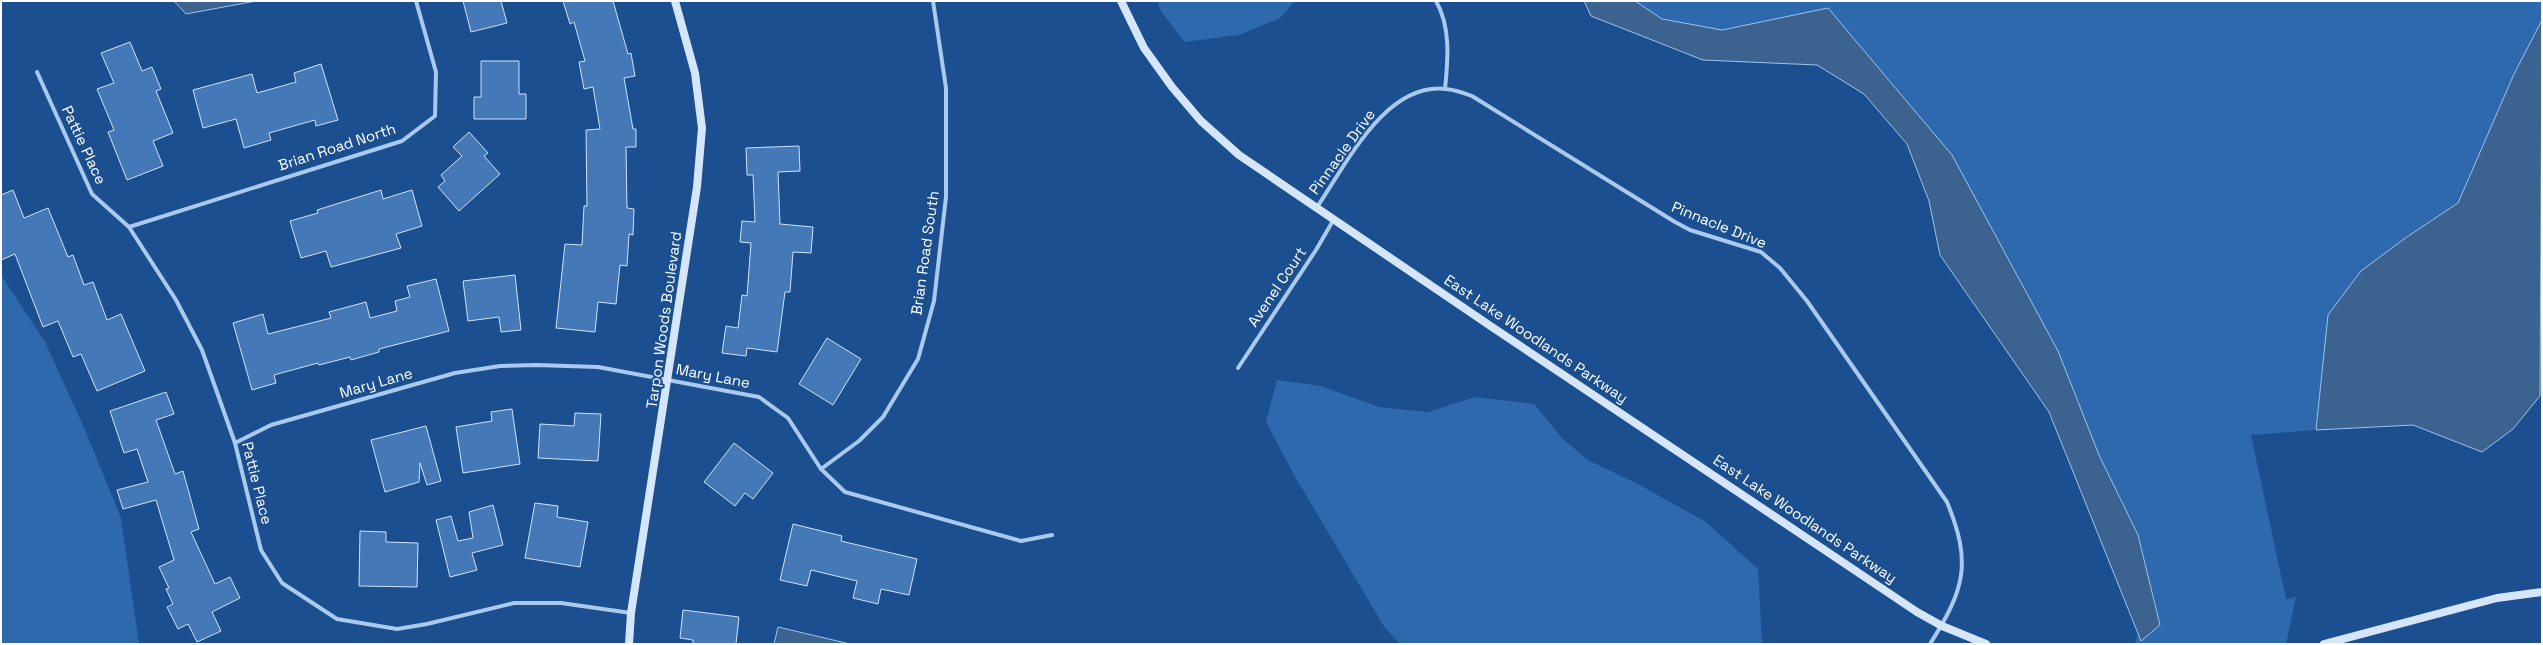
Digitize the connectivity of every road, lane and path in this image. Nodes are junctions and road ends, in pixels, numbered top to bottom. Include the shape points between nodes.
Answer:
1 (416, 1) edge
2 (675, 1) edge
3 (933, 1) edge
4 (1121, 1) edge
5 (1436, 1) edge
6 (37, 72) dead end
7 (1445, 88) junction
8 (1317, 207) junction
9 (1335, 219) junction
10 (129, 226) junction
11 (1238, 368) dead end
12 (669, 379) junction
13 (235, 443) junction
14 (821, 469) junction
15 (1052, 535) dead end
16 (2542, 592) edge
17 (631, 613) junction
18 (1942, 626) junction
19 (629, 644) edge
20 (1930, 644) edge
21 (1986, 644) edge
22 (2324, 644) edge

1 - 10 street, Brian Road North via 436,72 436,116 402,141
2 - 12 street, Tarpon Woods Boulevard via 695,73 702,128 697,187
3 - 14 street, Brian Road South via 946,88 946,197 934,300 918,359 883,417 859,441
4 - 8 street, East Lake Woodlands Parkway via 1144,48 1172,87 1201,120 1239,155
5 - 7 street via 1448,47
6 - 10 street, Pattie Place via 92,194
7 - 8 street, Pinnacle Drive via 1423,92 1398,101 1376,120
7 - 18 street, Pinnacle Drive via 1472,96 1674,222 1690,230 1761,252 1780,268 1807,301 1947,502 1962,546 1962,566 1958,591
8 - 9 street, East Lake Woodlands Parkway
9 - 11 street, Avenel Court
9 - 18 street, East Lake Woodlands Parkway via 1897,599
10 - 13 street, Pattie Place via 176,300 202,350
12 - 13 street, Mary Lane via 598,367 500,366 455,373 271,424
12 - 14 street, Mary Lane via 759,397 788,418
12 - 17 street, Tarpon Woods Boulevard
13 - 17 street, Pattie Place via 261,550 282,583 337,619 397,629 514,603 561,603
14 - 15 street, Mary Lane via 845,492 869,500 1021,541
16 - 22 street via 2497,598
17 - 19 street, Tarpon Woods Boulevard
18 - 20 street, Pinnacle Drive
18 - 21 street, East Lake Woodlands Parkway

